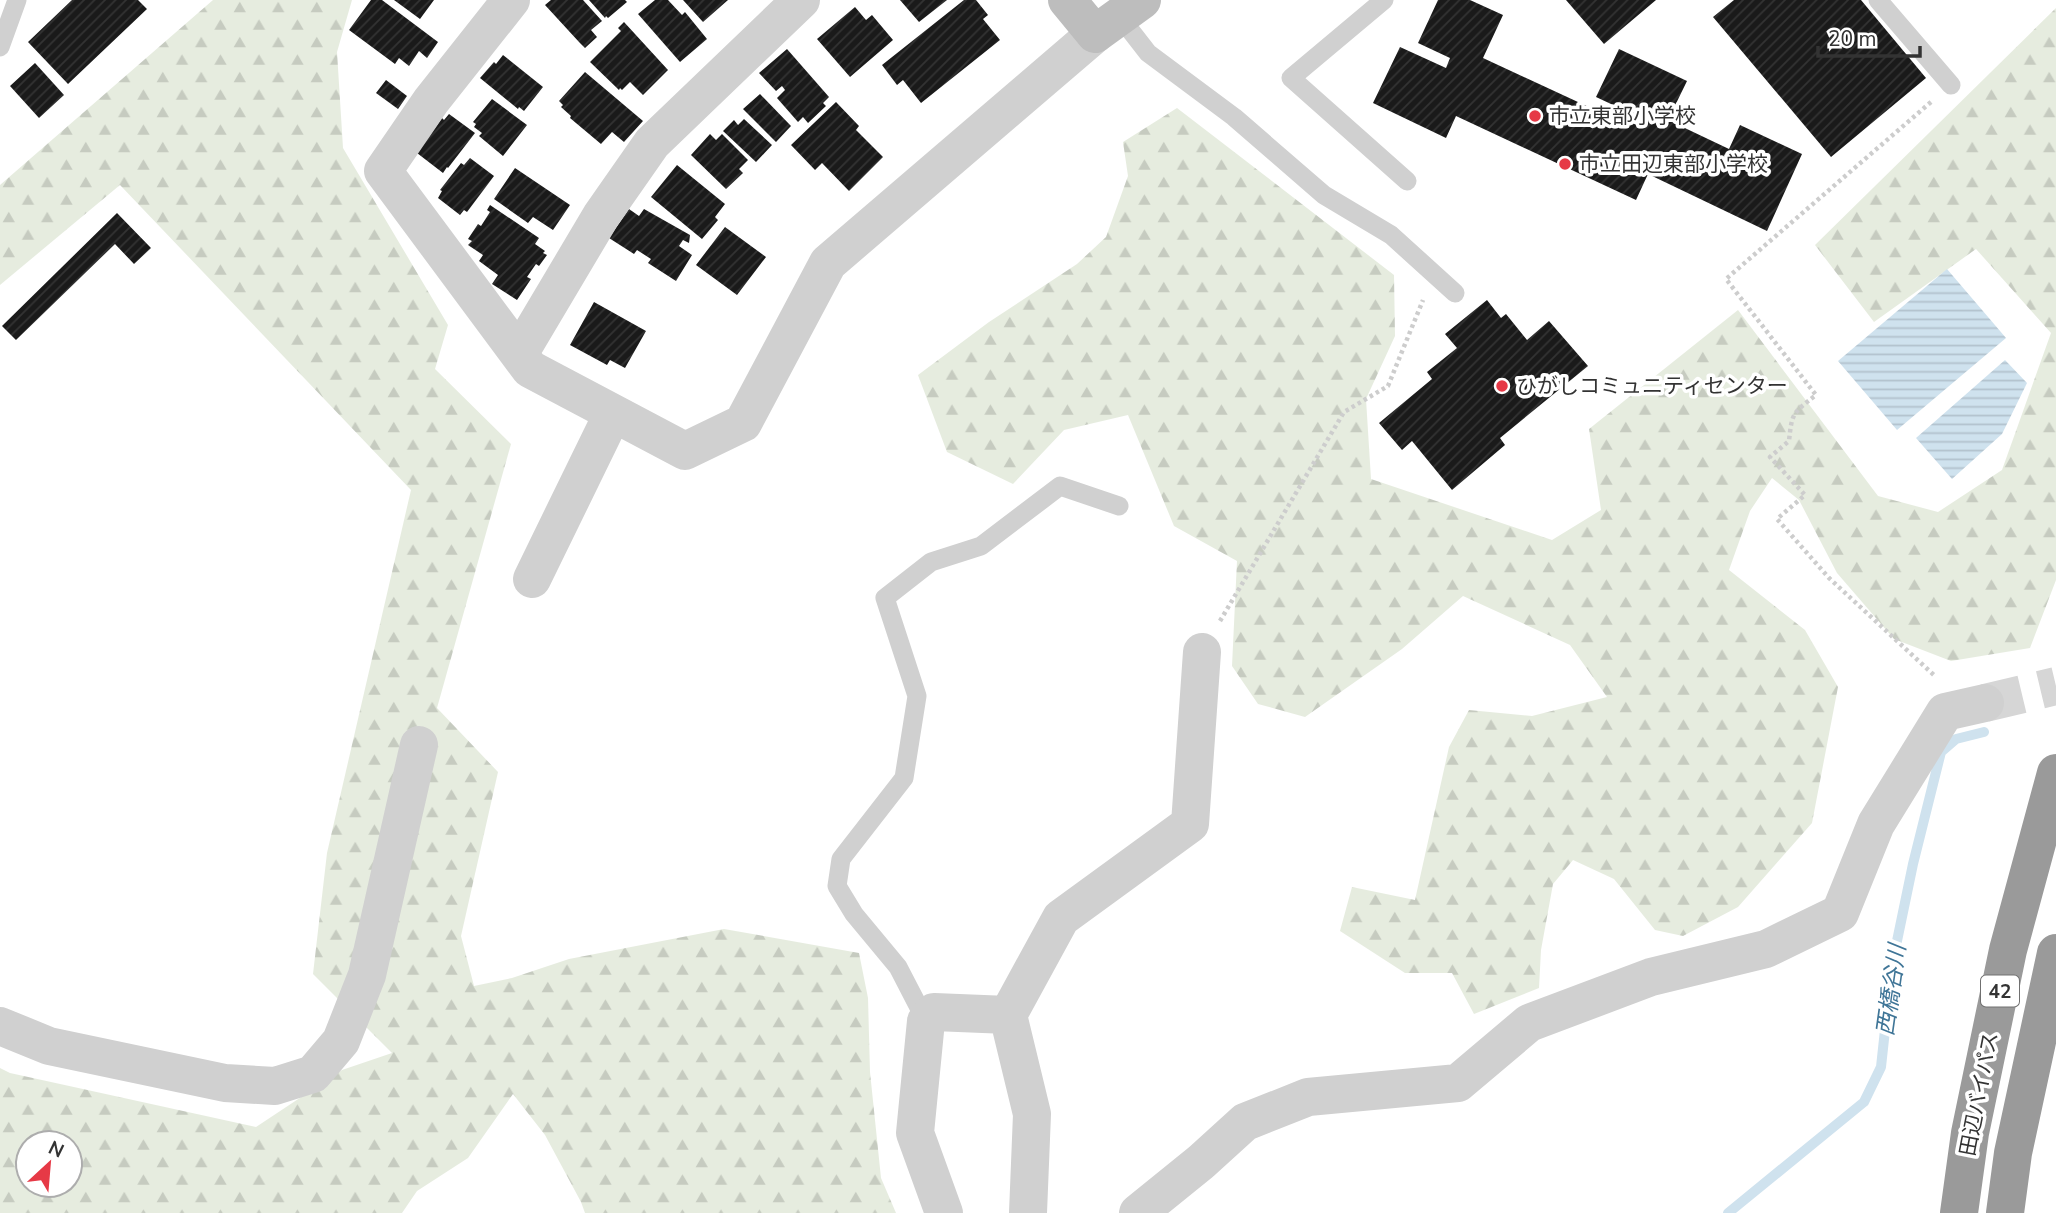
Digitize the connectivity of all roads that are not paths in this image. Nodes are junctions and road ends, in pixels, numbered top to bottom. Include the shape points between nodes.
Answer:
1 (18, 0) edge
2 (511, 0) edge
3 (1067, 0) edge
4 (1384, 0) edge
5 (1878, 0) edge
6 (784, 5) edge
7 (1119, 17) edge
8 (0, 47) edge
9 (1951, 85) road end
10 (1407, 181) dead end
11 (1455, 292) dead end
12 (519, 354) junction
13 (613, 413) junction
14 (1119, 506) dead end
15 (532, 579) dead end
16 (1202, 652) road end
17 (1971, 706) tunnel mouth
18 (419, 745) dead end
19 (2056, 773) edge
20 (2056, 953) edge
21 (1008, 1015) junction
22 (926, 1021) junction
23 (0, 1026) edge
24 (944, 1213) edge
25 (1028, 1213) edge
26 (1138, 1213) edge
27 (1959, 1213) edge
28 (2005, 1213) edge

1 - 8 lane
2 - 12 street via 383,171
3 - 7 street
4 - 10 lane via 1291,78
5 - 9 lane
6 - 12 street via 652,143 601,216
7 - 11 lane via 1148,53 1234,117 1324,195 1391,235
7 - 13 street via 828,263 743,423 684,451
12 - 13 street via 530,369
13 - 15 street
14 - 22 lane via 1060,486 981,547 931,562 886,598 917,696 904,778 842,859 838,886 854,914 898,967
16 - 21 street via 1190,824 1061,918
17 - 26 street via 1945,712 1876,824 1840,913 1766,950 1651,977 1529,1023 1458,1083 1308,1097 1245,1122
18 - 23 street via 367,975 341,1041 313,1074 275,1086 225,1083 49,1046
19 - 27 highway, 田辺バイパス / 42 via 2008,950 1970,1133
20 - 28 highway, 42 via 2013,1153
21 - 22 street via 934,1012
21 - 25 street via 1032,1114
22 - 24 street via 915,1133

